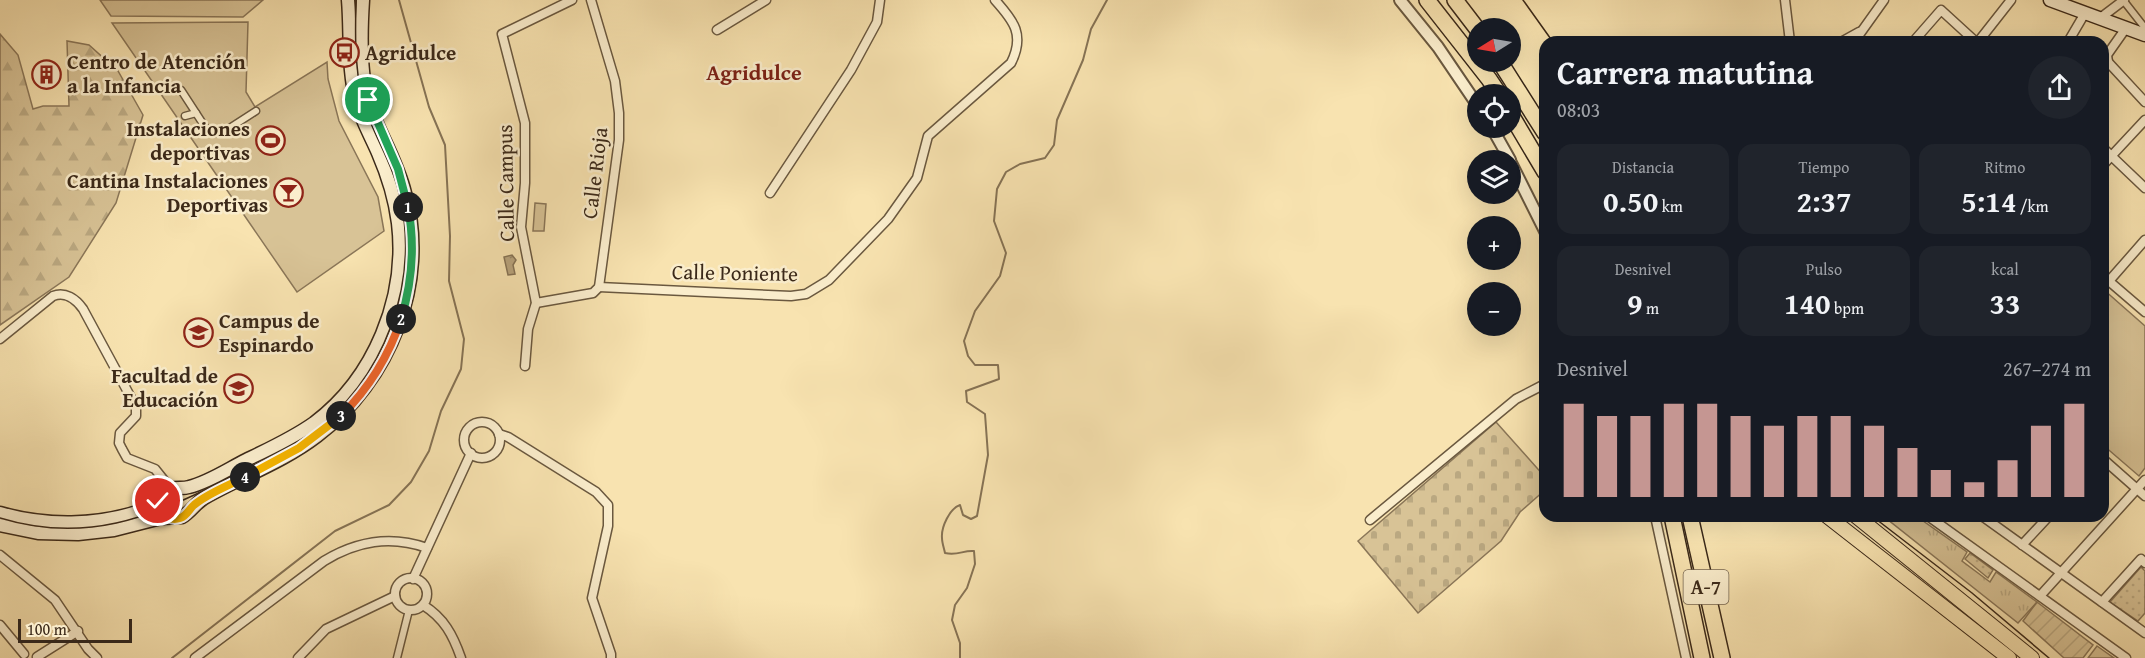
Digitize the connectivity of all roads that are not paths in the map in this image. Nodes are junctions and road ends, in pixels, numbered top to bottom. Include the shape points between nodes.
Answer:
1 (348, 0) edge
2 (363, 0) edge
3 (573, 0) edge
4 (591, 0) edge
5 (766, 0) edge
6 (880, 0) edge
7 (995, 0) edge
8 (1400, 0) edge
9 (1427, 0) edge
10 (1432, 0) edge
11 (1455, 0) edge
12 (1785, 0) edge
13 (1884, 0) edge
14 (2011, 0) edge
15 (2050, 0) edge
16 (2123, 0) edge
17 (2085, 13) junction
18 (1469, 18) edge
19 (2099, 19) junction
20 (2126, 28) junction
21 (2145, 28) edge
22 (717, 30) dead end
23 (1861, 32) junction
24 (2145, 35) edge
25 (1789, 36) edge
26 (1853, 36) edge
27 (1858, 36) edge
28 (1918, 36) edge
29 (1970, 36) edge
30 (1982, 36) edge
31 (2071, 36) edge
32 (2109, 52) edge
33 (2109, 68) edge
34 (1506, 72) edge
35 (1490, 79) junction
36 (1493, 84) edge
37 (181, 90) dead end
38 (1467, 90) edge
39 (2145, 102) edge
40 (256, 111) dead end
41 (196, 113) junction
42 (185, 117) dead end
43 (2145, 120) edge
44 (1539, 124) edge
45 (1521, 132) edge
46 (2111, 156) junction
47 (2109, 158) edge
48 (1539, 162) edge
49 (1521, 183) edge
50 (2145, 188) edge
51 (770, 193) dead end
52 (1539, 219) edge
53 (2145, 240) edge
54 (2109, 275) edge
55 (2109, 281) edge
56 (599, 287) junction
57 (536, 303) junction
58 (2145, 312) edge
59 (0, 339) edge
60 (525, 366) dead end
61 (1539, 387) edge
62 (499, 434) junction
63 (473, 455) junction
64 (2109, 464) edge
65 (2145, 480) edge
66 (2137, 489) junction
67 (170, 492) junction
68 (2145, 496) edge
69 (190, 509) junction
70 (0, 513) edge
71 (172, 518) junction
72 (1370, 520) dead end
73 (2109, 520) edge
74 (1656, 522) edge
75 (1673, 522) edge
76 (1691, 522) edge
77 (1835, 522) edge
78 (1863, 522) edge
79 (1936, 522) edge
80 (1990, 522) edge
81 (2043, 522) edge
82 (2107, 522) edge
83 (0, 525) edge
84 (2022, 545) junction
85 (427, 548) junction
86 (0, 555) edge
87 (2145, 563) edge
88 (2061, 573) junction
89 (415, 579) junction
90 (395, 596) junction
91 (2040, 596) junction
92 (2102, 602) junction
93 (423, 605) junction
94 (409, 610) junction
95 (0, 625) edge
96 (78, 632) junction
97 (2145, 632) edge
98 (22, 656) edge
99 (37, 657) edge
100 (97, 658) edge
101 (195, 658) edge
102 (298, 658) edge
103 (397, 658) edge
104 (460, 658) edge
105 (611, 658) edge
106 (1686, 658) edge
107 (1702, 658) edge
108 (1722, 658) edge
109 (2010, 658) edge
110 (2032, 658) edge
111 (2126, 658) edge

1 - 67 main road via 353,89 390,183 399,224 398,273 388,318 362,372 321,417 284,442 195,485
2 - 69 main road via 366,87 398,169 410,218 413,254 399,325 377,371 334,422 299,448
3 - 57 street, Calle Campus via 502,34 525,123 521,227
4 - 56 street, Calle Rioja via 615,81 620,113
5 - 22 street
6 - 51 street via 877,22 851,70
7 - 56 street, Calle Poniente via 1016,26 1017,52 1011,63 928,136 917,178 902,201 817,288 791,296
8 - 38 street
9 - 35 highway
10 - 35 highway
11 - 18 highway
12 - 25 street
13 - 23 street
14 - 30 street
15 - 17 main road
16 - 19 street
16 - 21 street
17 - 19 main road
17 - 31 street
19 - 20 main road
20 - 24 main road
20 - 32 street
23 - 26 street
23 - 27 street
28 - 29 street via 1941,10
33 - 39 street
34 - 44 highway
35 - 36 highway
37 - 41 street
40 - 41 street via 219,134 207,130
41 - 42 street
43 - 46 street
45 - 48 highway
46 - 47 street
46 - 50 street
49 - 52 street
53 - 54 street
55 - 58 street
56 - 57 street via 593,293
57 - 60 street via 528,329
59 - 67 street via 49,299 61,294 81,305 136,407 136,416 120,433 119,443 127,458 155,469
61 - 72 street via 1516,399
62 - 63 street via 499,446 492,455
62 - 63 street via 487,423 471,427 465,442
62 - 105 street via 596,492 609,505 592,598
63 - 85 street
63 - 89 street
64 - 66 street
65 - 66 street
66 - 68 street
66 - 73 street
67 - 69 main road via 189,496
67 - 70 main road via 137,512 86,521 44,521
67 - 71 main road via 160,503 164,513
69 - 71 main road via 182,518
71 - 83 main road via 78,534 38,533
74 - 106 street
75 - 107 highway, A-7
76 - 108 highway, A-7
77 - 109 main road
78 - 110 main road
79 - 91 street
80 - 84 street
81 - 84 street
82 - 88 street
84 - 88 street
85 - 89 street
85 - 101 street via 401,541 370,541 340,551
86 - 96 street via 55,600
87 - 92 street via 2141,559
88 - 91 street
88 - 92 street
89 - 90 street via 402,582
89 - 93 street via 425,586
90 - 94 street
90 - 102 street via 326,629
91 - 111 street
92 - 97 street
93 - 94 street
93 - 104 street via 446,623
94 - 103 street
95 - 98 street
96 - 99 street
96 - 100 street
98 - 99 street via 31,653

